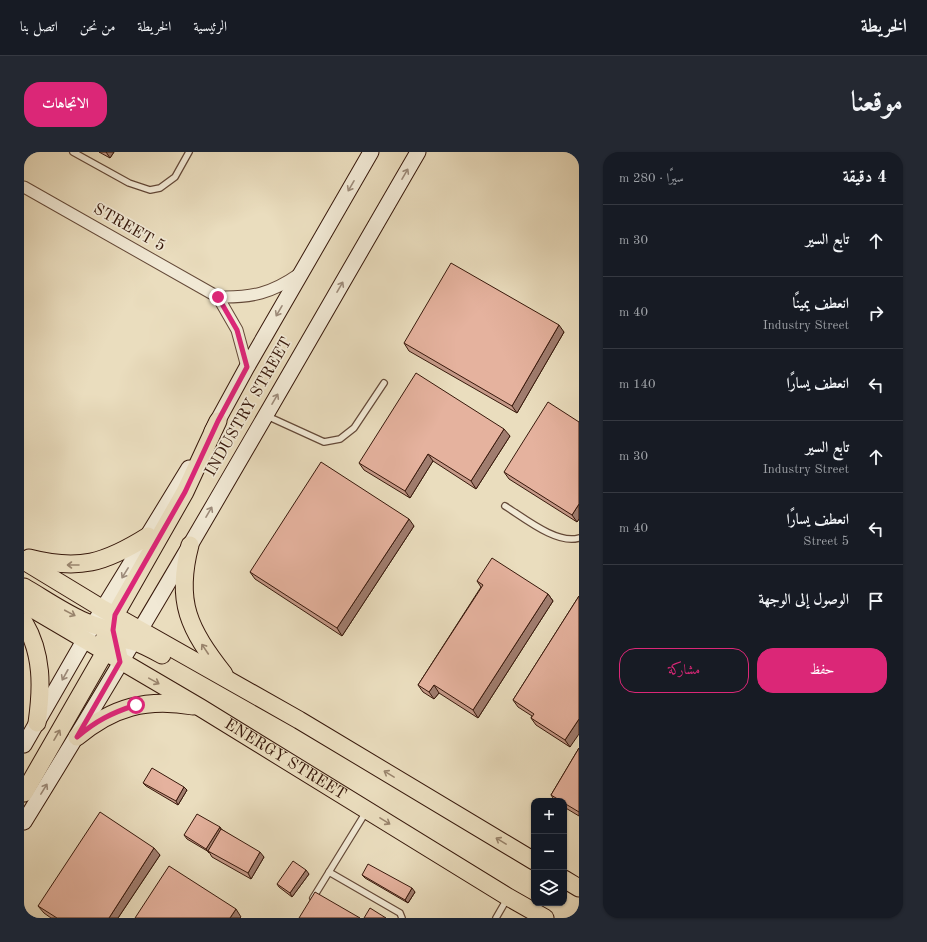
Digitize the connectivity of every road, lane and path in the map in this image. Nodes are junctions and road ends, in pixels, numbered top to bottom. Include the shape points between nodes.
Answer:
1 (74, 152) edge
2 (189, 152) edge
3 (371, 152) edge
4 (418, 152) edge
5 (24, 187) edge
6 (301, 273) junction
7 (218, 297) junction
8 (247, 367) junction
9 (384, 383) dead end
10 (265, 415) junction
11 (218, 421) junction
12 (505, 506) dead end
13 (148, 536) junction
14 (579, 538) edge
15 (190, 545) junction
16 (24, 557) edge
17 (24, 561) edge
18 (24, 587) edge
19 (24, 604) edge
20 (24, 622) edge
21 (107, 630) junction
22 (137, 635) junction
23 (84, 641) junction
24 (120, 662) junction
25 (229, 680) junction
26 (202, 708) junction
27 (300, 720) junction
28 (37, 723) junction
29 (77, 737) junction
30 (24, 745) edge
31 (24, 793) edge
32 (367, 810) junction
33 (24, 822) edge
34 (531, 859) edge
35 (329, 872) junction
36 (567, 881) edge
37 (579, 888) edge
38 (508, 897) junction
39 (309, 905) edge
40 (402, 918) edge
41 (496, 918) edge
42 (545, 918) edge

1 - 2 lane via 124,180 150,190 160,188 175,177
3 -> 6 street, INDUSTRY STREET
10 -> 4 street, INDUSTRY STREET
5 - 7 street, STREET 5
6 - 7 street, STREET 5 via 283,285 262,294 240,298
6 -> 8 street, INDUSTRY STREET
7 - 8 street via 237,330
8 - 11 street, INDUSTRY STREET
9 - 10 lane via 354,428 340,439 324,442
15 -> 10 street, INDUSTRY STREET
11 - 13 street, INDUSTRY STREET
11 - 21 main road via 185,492
12 - 14 lane via 552,535 568,540
13 -> 16 main road via 126,550 82,565 57,565
13 -> 21 street, INDUSTRY STREET
15 - 22 street, INDUSTRY STREET
25 -> 15 main road via 206,652 194,632 187,612 183,589 184,567
17 - 21 main road
18 -> 21 main road
19 - 23 main road
20 - 28 main road via 36,647 41,672
21 - 22 main road
21 - 23 main road
21 - 23 street, INDUSTRY STREET
21 - 24 main road
31 -> 21 main road
22 - 24 street, INDUSTRY STREET
22 - 25 main road
22 - 27 main road via 241,698 264,709
23 -> 28 street, INDUSTRY STREET
24 -> 26 main road, ENERGY STREET
24 - 29 street, INDUSTRY STREET
25 - 27 main road
26 - 29 main road via 178,704 136,705 114,712 94,723
26 - 32 main road, ENERGY STREET
34 -> 27 main road
28 - 30 street, INDUSTRY STREET
33 -> 29 street, INDUSTRY STREET
32 - 35 lane
32 -> 38 main road, ENERGY STREET
35 - 39 lane
35 - 40 lane via 400,913
36 - 37 main road
38 - 41 lane
38 - 42 main road, ENERGY STREET

